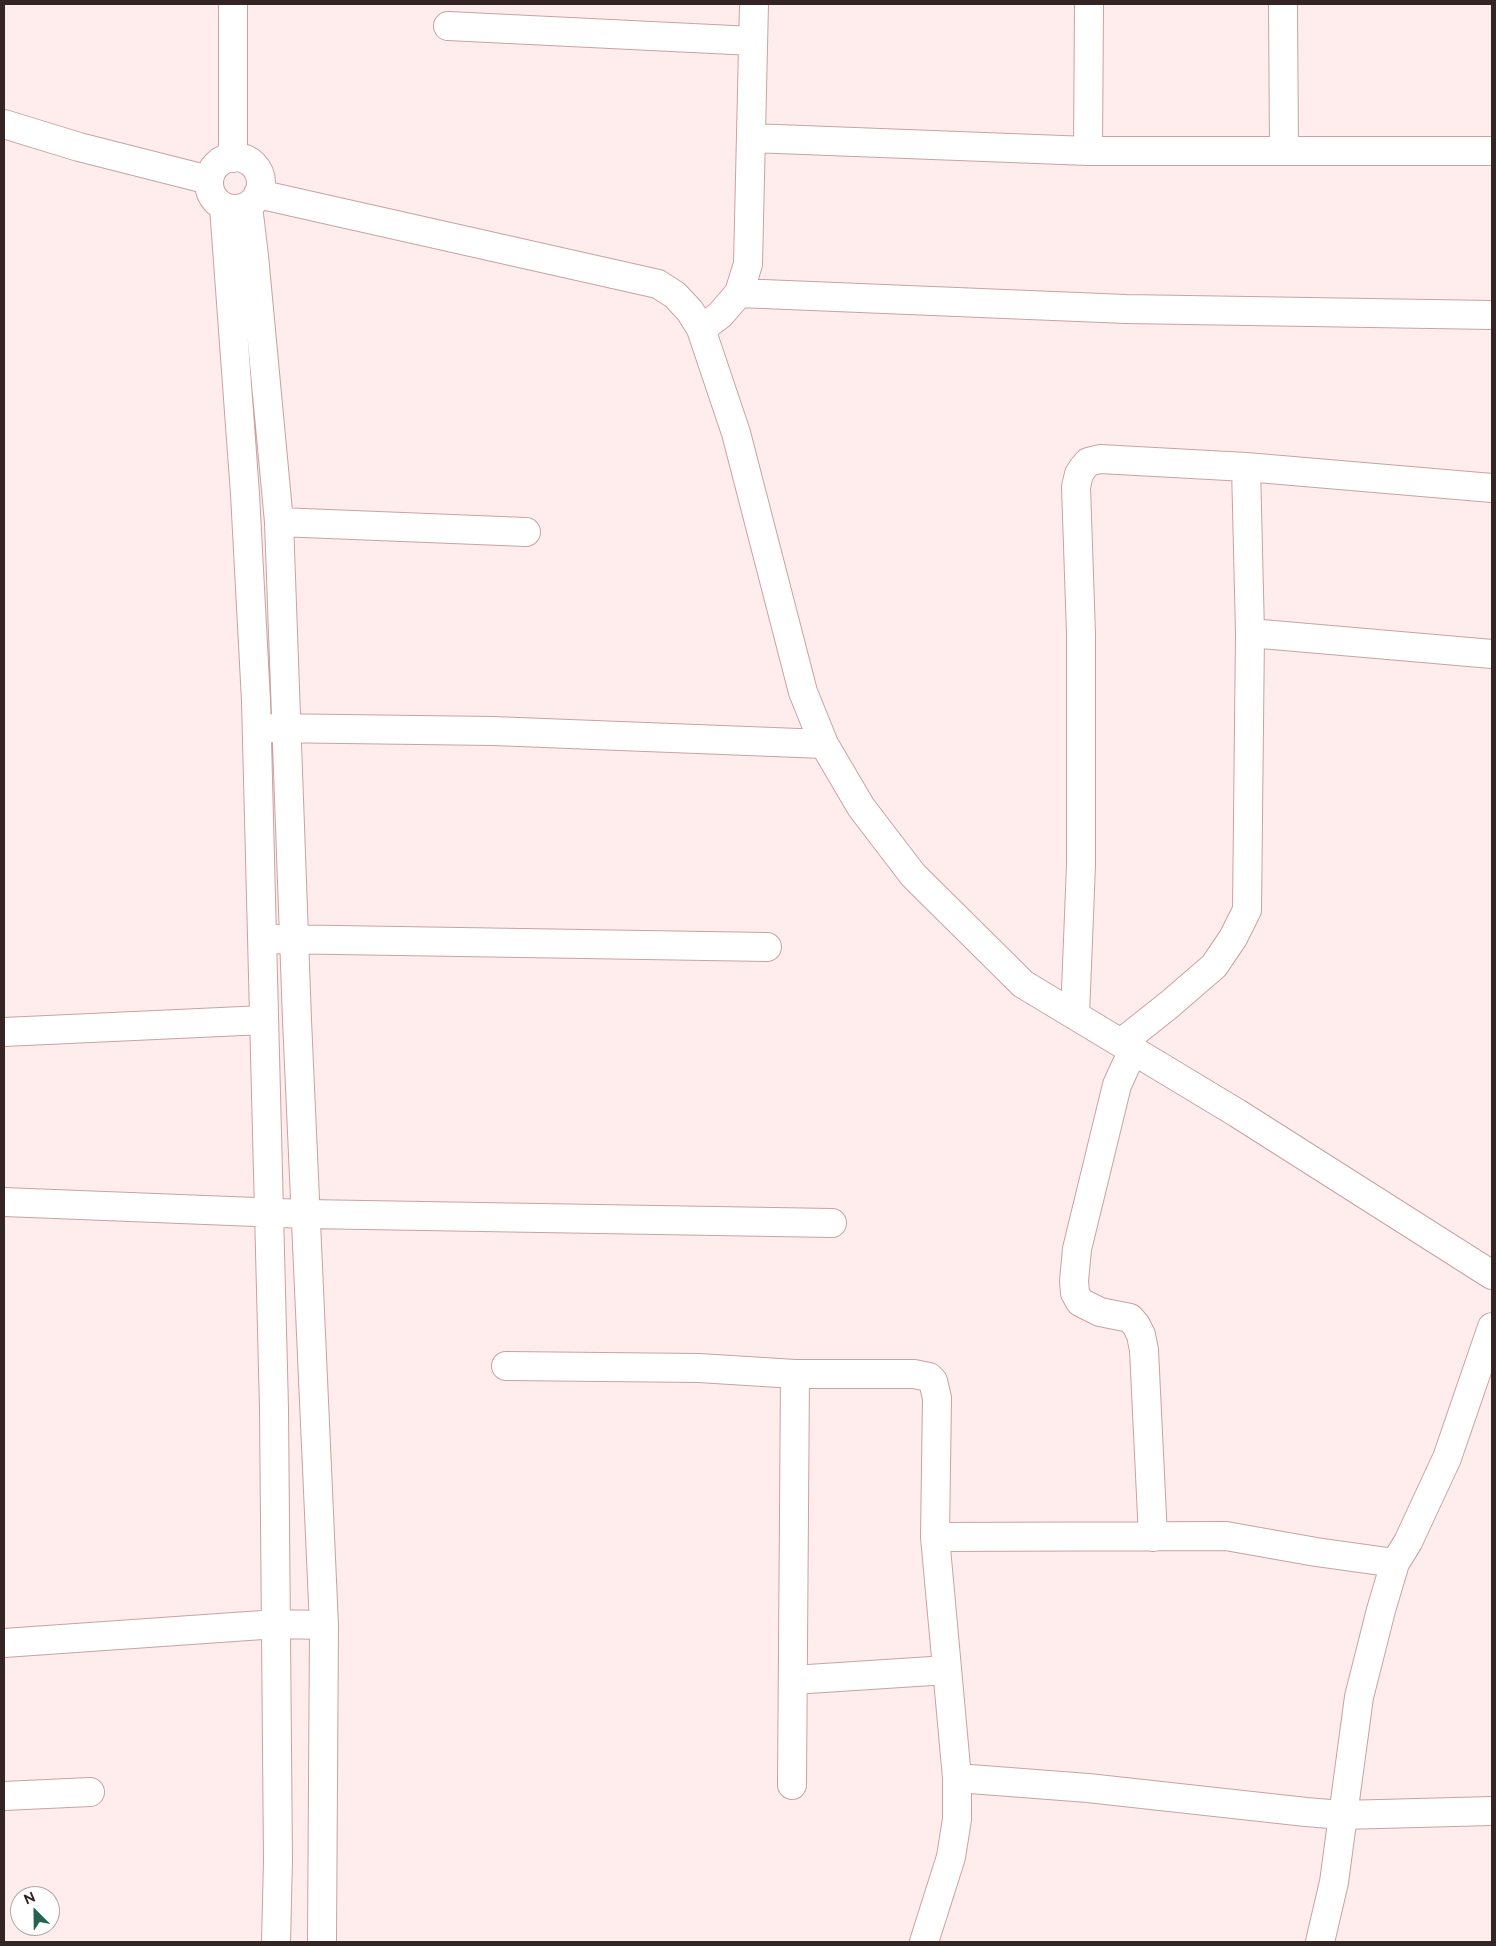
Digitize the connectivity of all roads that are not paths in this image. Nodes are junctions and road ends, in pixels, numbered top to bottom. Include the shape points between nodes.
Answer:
1 (233, 4) edge
2 (754, 4) edge
3 (1089, 4) edge
4 (1283, 4) edge
5 (448, 26) dead end
6 (754, 41) junction
7 (4, 124) edge
8 (751, 138) junction
9 (1284, 150) junction
10 (1088, 151) junction
11 (1492, 151) edge
12 (233, 158) junction
13 (209, 180) junction
14 (243, 202) junction
15 (739, 293) junction
16 (1492, 315) edge
17 (701, 329) junction
18 (1246, 466) junction
19 (1492, 488) edge
20 (279, 522) junction
21 (526, 532) dead end
22 (1250, 633) junction
23 (1492, 654) edge
24 (257, 727) junction
25 (287, 729) junction
26 (824, 744) junction
27 (262, 938) junction
28 (295, 940) junction
29 (767, 947) dead end
30 (1075, 1015) junction
31 (264, 1020) junction
32 (4, 1032) edge
33 (1127, 1047) junction
34 (4, 1202) edge
35 (269, 1212) junction
36 (306, 1214) junction
37 (832, 1223) dead end
38 (1492, 1274) edge
39 (272, 1312) junction
40 (311, 1316) junction
41 (1492, 1327) edge
42 (506, 1366) dead end
43 (794, 1374) junction
44 (1153, 1536) junction
45 (935, 1537) junction
46 (1395, 1564) junction
47 (277, 1624) junction
48 (324, 1625) junction
49 (4, 1643) edge
50 (947, 1670) junction
51 (792, 1680) junction
52 (957, 1778) junction
53 (792, 1785) dead end
54 (90, 1792) dead end
55 (4, 1796) edge
56 (1492, 1811) edge
57 (1342, 1815) junction
58 (276, 1942) edge
59 (322, 1942) edge
60 (924, 1942) edge
61 (1320, 1942) edge

1 - 12 street
2 - 6 street
3 - 10 street
4 - 9 street
5 - 6 street
6 - 8 street
7 - 13 street
8 - 10 street
8 - 15 street via 748,264
9 - 10 street
9 - 11 street
12 - 13 street via 217,165
12 - 14 street via 242,158 256,168 260,176 261,186
13 - 14 street via 212,196
14 - 17 street via 658,284 676,295
14 - 20 street via 254,256
14 - 24 street via 245,504
15 - 16 street via 1126,309
15 - 17 street via 720,315
17 - 26 street via 736,433 803,692
18 - 19 street
18 - 22 street
18 - 30 street via 1100,459 1088,462 1079,474 1076,487 1081,634 1080,865
20 - 21 street
20 - 25 street
22 - 23 street
22 - 33 street via 1247,910 1234,938 1214,966
24 - 25 street
24 - 27 street
25 - 26 street via 493,732
25 - 28 street
26 - 30 street via 861,807 913,875 1023,984
27 - 28 street
27 - 31 street
28 - 29 street
28 - 36 street
30 - 33 street
31 - 32 street
31 - 35 street
33 - 38 street
33 - 44 street via 1077,1250 1074,1281 1080,1302 1100,1312 1130,1318 1141,1335
34 - 35 street
35 - 36 street
35 - 39 street
36 - 37 street
36 - 40 street
39 - 40 street
39 - 47 street
40 - 48 street
41 - 46 street via 1447,1458
42 - 43 street via 699,1368
43 - 45 street via 914,1374 933,1381 937,1398
43 - 51 street
44 - 45 street
44 - 46 street via 1226,1536
45 - 50 street
46 - 57 street via 1359,1697
47 - 48 street
47 - 49 street
47 - 58 street
48 - 59 street
50 - 51 street
50 - 52 street
51 - 53 street
52 - 57 street via 1088,1788
52 - 60 street via 957,1819 951,1857
54 - 55 street
56 - 57 street
57 - 61 street via 1334,1882

